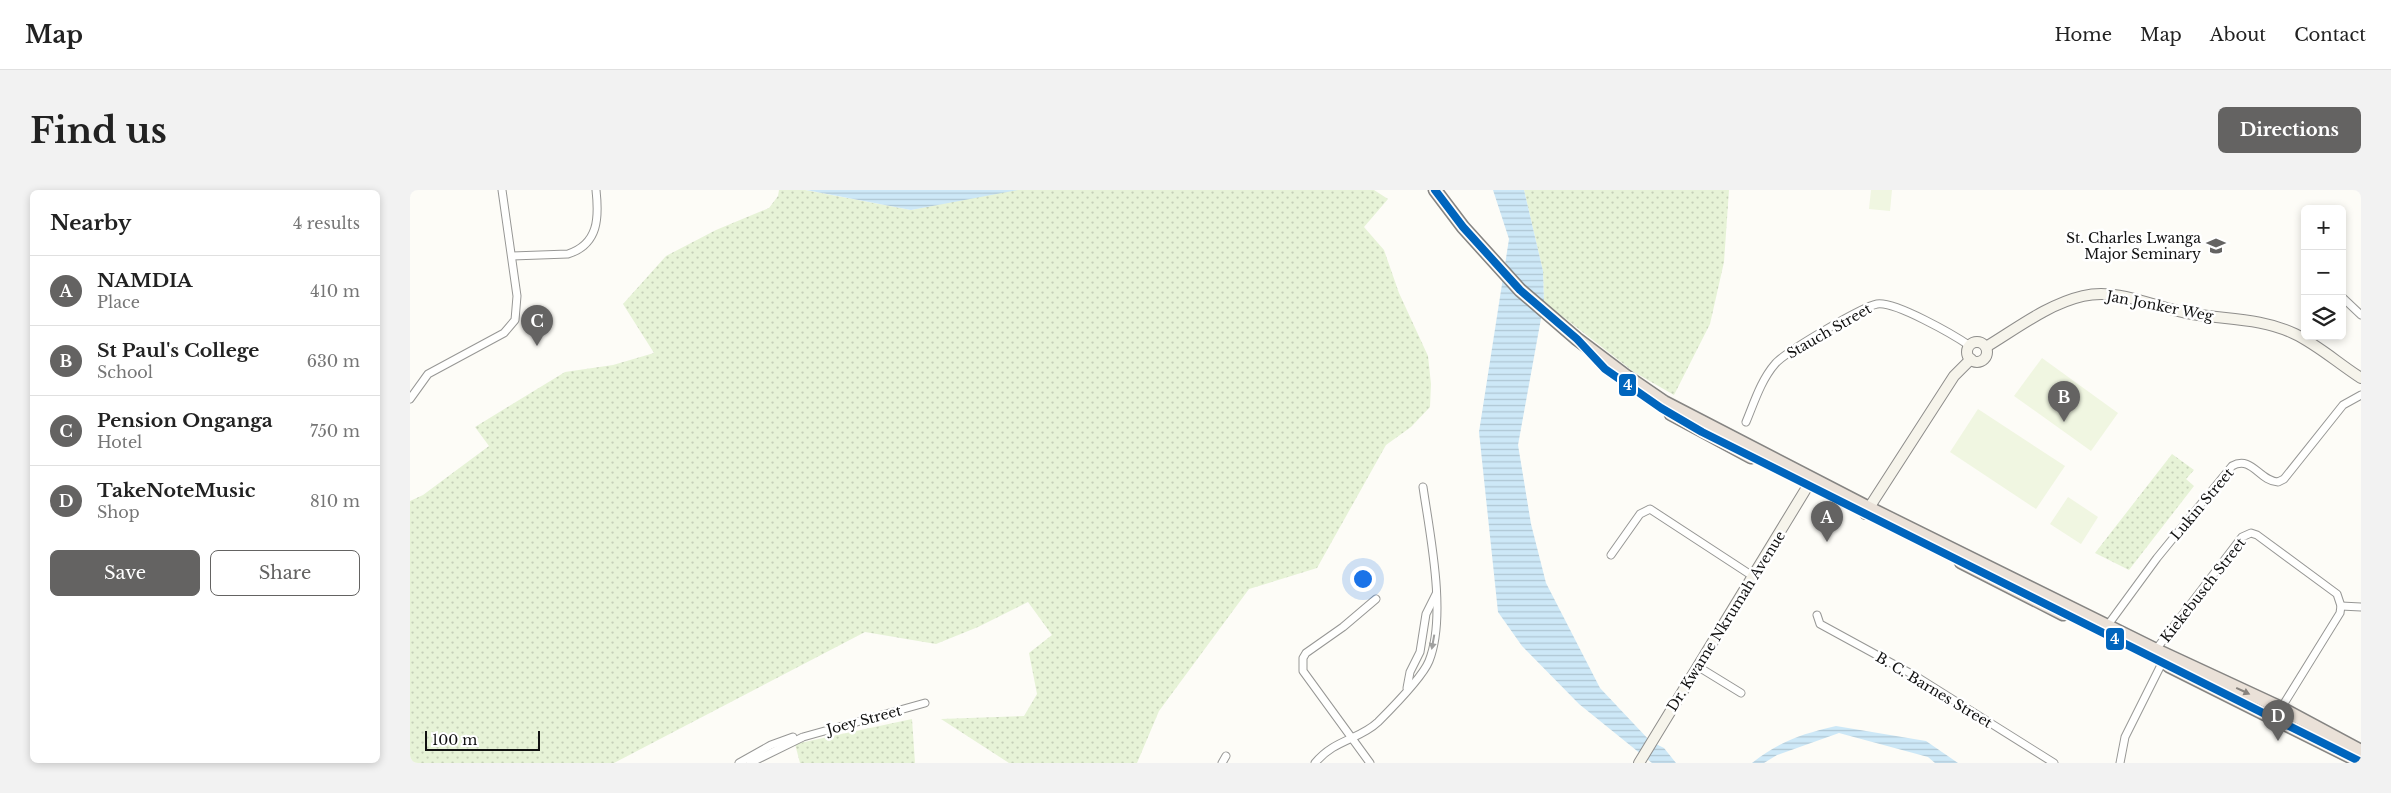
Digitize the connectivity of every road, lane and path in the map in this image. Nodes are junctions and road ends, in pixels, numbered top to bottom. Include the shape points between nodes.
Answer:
1 (502, 190) edge
2 (596, 190) edge
3 (1435, 190) edge
4 (512, 256) junction
5 (2346, 301) edge
6 (2361, 315) edge
7 (1970, 346) junction
8 (1986, 347) junction
9 (1971, 359) junction
10 (2361, 378) edge
11 (2361, 395) edge
12 (410, 398) edge
13 (1746, 422) dead end
14 (1810, 482) junction
15 (1423, 487) dead end
16 (1867, 511) junction
17 (1611, 555) dead end
18 (1754, 577) junction
19 (1436, 594) junction
20 (1376, 599) dead end
21 (2341, 606) junction
22 (2361, 607) edge
23 (1817, 615) dead end
24 (1424, 621) junction
25 (1436, 623) junction
26 (2104, 630) junction
27 (2158, 656) junction
28 (1697, 666) junction
29 (1407, 689) junction
30 (1741, 693) dead end
31 (925, 703) dead end
32 (2278, 713) junction
33 (803, 736) junction
34 (1351, 737) junction
35 (2361, 751) edge
36 (1226, 756) dead end
37 (2361, 762) edge
38 (739, 763) edge
39 (750, 763) edge
40 (1222, 763) edge
41 (1314, 763) edge
42 (1370, 763) edge
43 (1639, 763) edge
44 (2054, 763) edge
45 (2120, 763) edge

1 - 4 street
2 - 4 street via 597,222 589,239 576,251
3 - 14 highway via 1520,290 1617,379 1702,432
4 - 12 street via 517,304 512,325 504,333 428,374
5 - 6 street
7 - 8 main road via 1978,342
7 - 9 main road
7 - 13 street, Stauch Street via 1896,307 1877,304 1861,310 1776,362 1764,380
8 - 9 main road, Jan Jonker Weg via 1984,359 1978,362
8 - 10 main road, Jan Jonker Weg via 2057,305 2084,295 2108,294 2186,313 2274,326 2296,334
9 - 16 main road, Jan Jonker Weg via 1954,376
11 - 26 street, Lukin Street via 2343,404 2284,479 2278,482 2268,479 2244,462 2232,466 2151,565
14 - 16 highway
14 - 18 main road, Dr. Kwame Nkrumah Avenue
15 - 19 street
16 - 26 highway
17 - 18 street via 1640,514 1650,509
18 - 28 main road, Dr. Kwame Nkrumah Avenue
19 - 24 street
19 - 25 street
20 - 34 street via 1303,658 1303,671
21 - 22 street
21 - 27 street, Kiekebusch Street via 2337,594 2258,535 2245,534
21 - 32 street via 2340,613
23 - 44 street, B. C. Barnes Street via 1820,624 1917,677
24 - 25 street via 1428,619
24 - 29 street via 1420,652 1410,672
25 -> 29 street via 1430,660
26 - 27 highway
27 - 32 highway
27 - 45 street via 2125,737
28 - 30 street
28 - 43 main road, Dr. Kwame Nkrumah Avenue
29 - 34 street via 1376,724
31 - 33 street, Joey Street
32 - 35 highway
32 - 37 highway
33 - 38 street, Joey Street via 771,745
33 - 39 street, Joey Street
34 - 41 street via 1334,745
34 - 42 street
36 - 40 street

